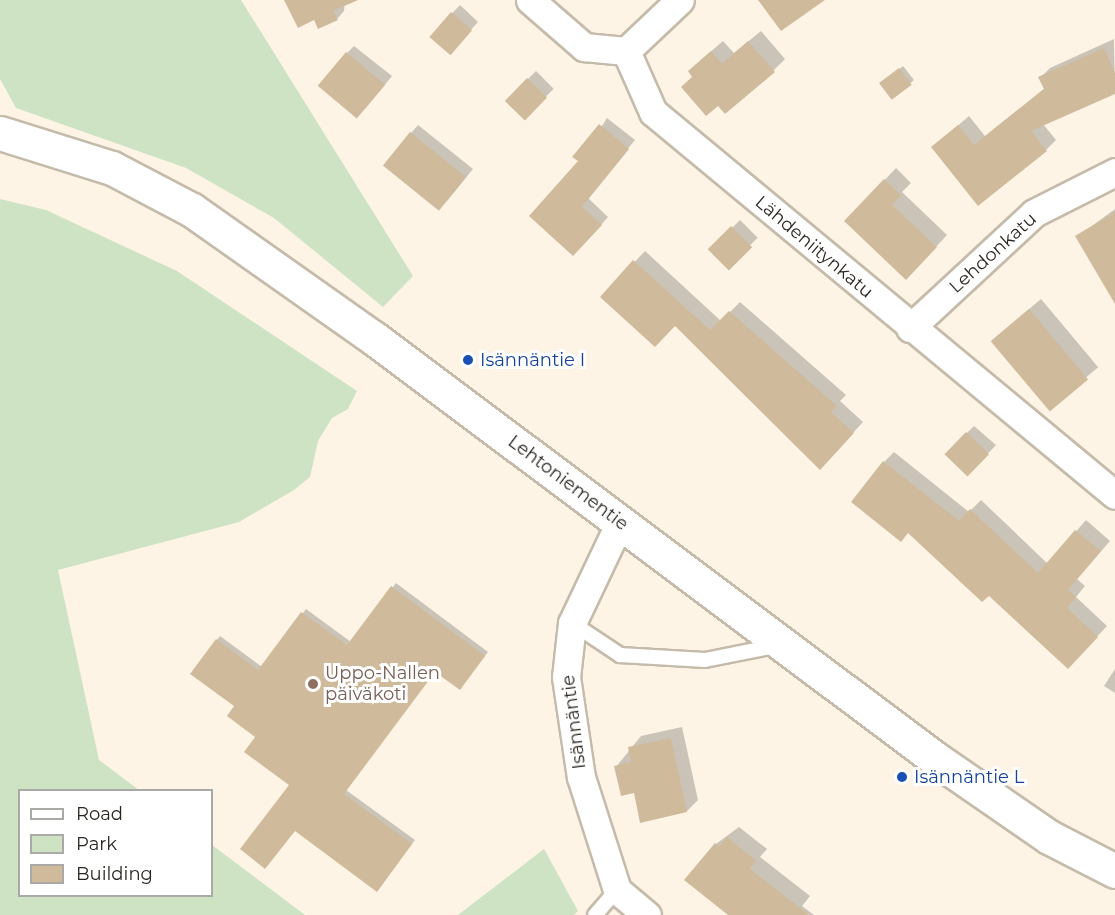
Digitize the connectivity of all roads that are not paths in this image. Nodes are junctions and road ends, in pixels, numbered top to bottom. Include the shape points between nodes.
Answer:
1 (530, 0) edge
2 (680, 0) edge
3 (626, 51) junction
4 (0, 133) edge
5 (1115, 172) edge
6 (910, 328) junction
7 (1115, 495) edge
8 (620, 522) junction
9 (572, 623) junction
10 (783, 644) junction
11 (1115, 871) edge
12 (617, 890) junction
13 (595, 915) edge
14 (647, 915) edge

1 - 3 street via 584,47
2 - 3 street
3 - 6 street, Lähdeniitynkatu via 653,112
4 - 8 main road, Lehtoniementie via 112,168 192,210
5 - 6 street, Lehdonkatu via 1034,213
6 - 7 street, Lähdeniitynkatu
8 - 9 street, Isännäntie
8 - 10 main road, Lehtoniementie
9 - 10 lane via 620,655 705,660
9 - 12 street, Isännäntie via 566,677 581,777
10 - 11 main road, Lehtoniementie via 1049,837
12 - 13 lane
12 - 14 street

